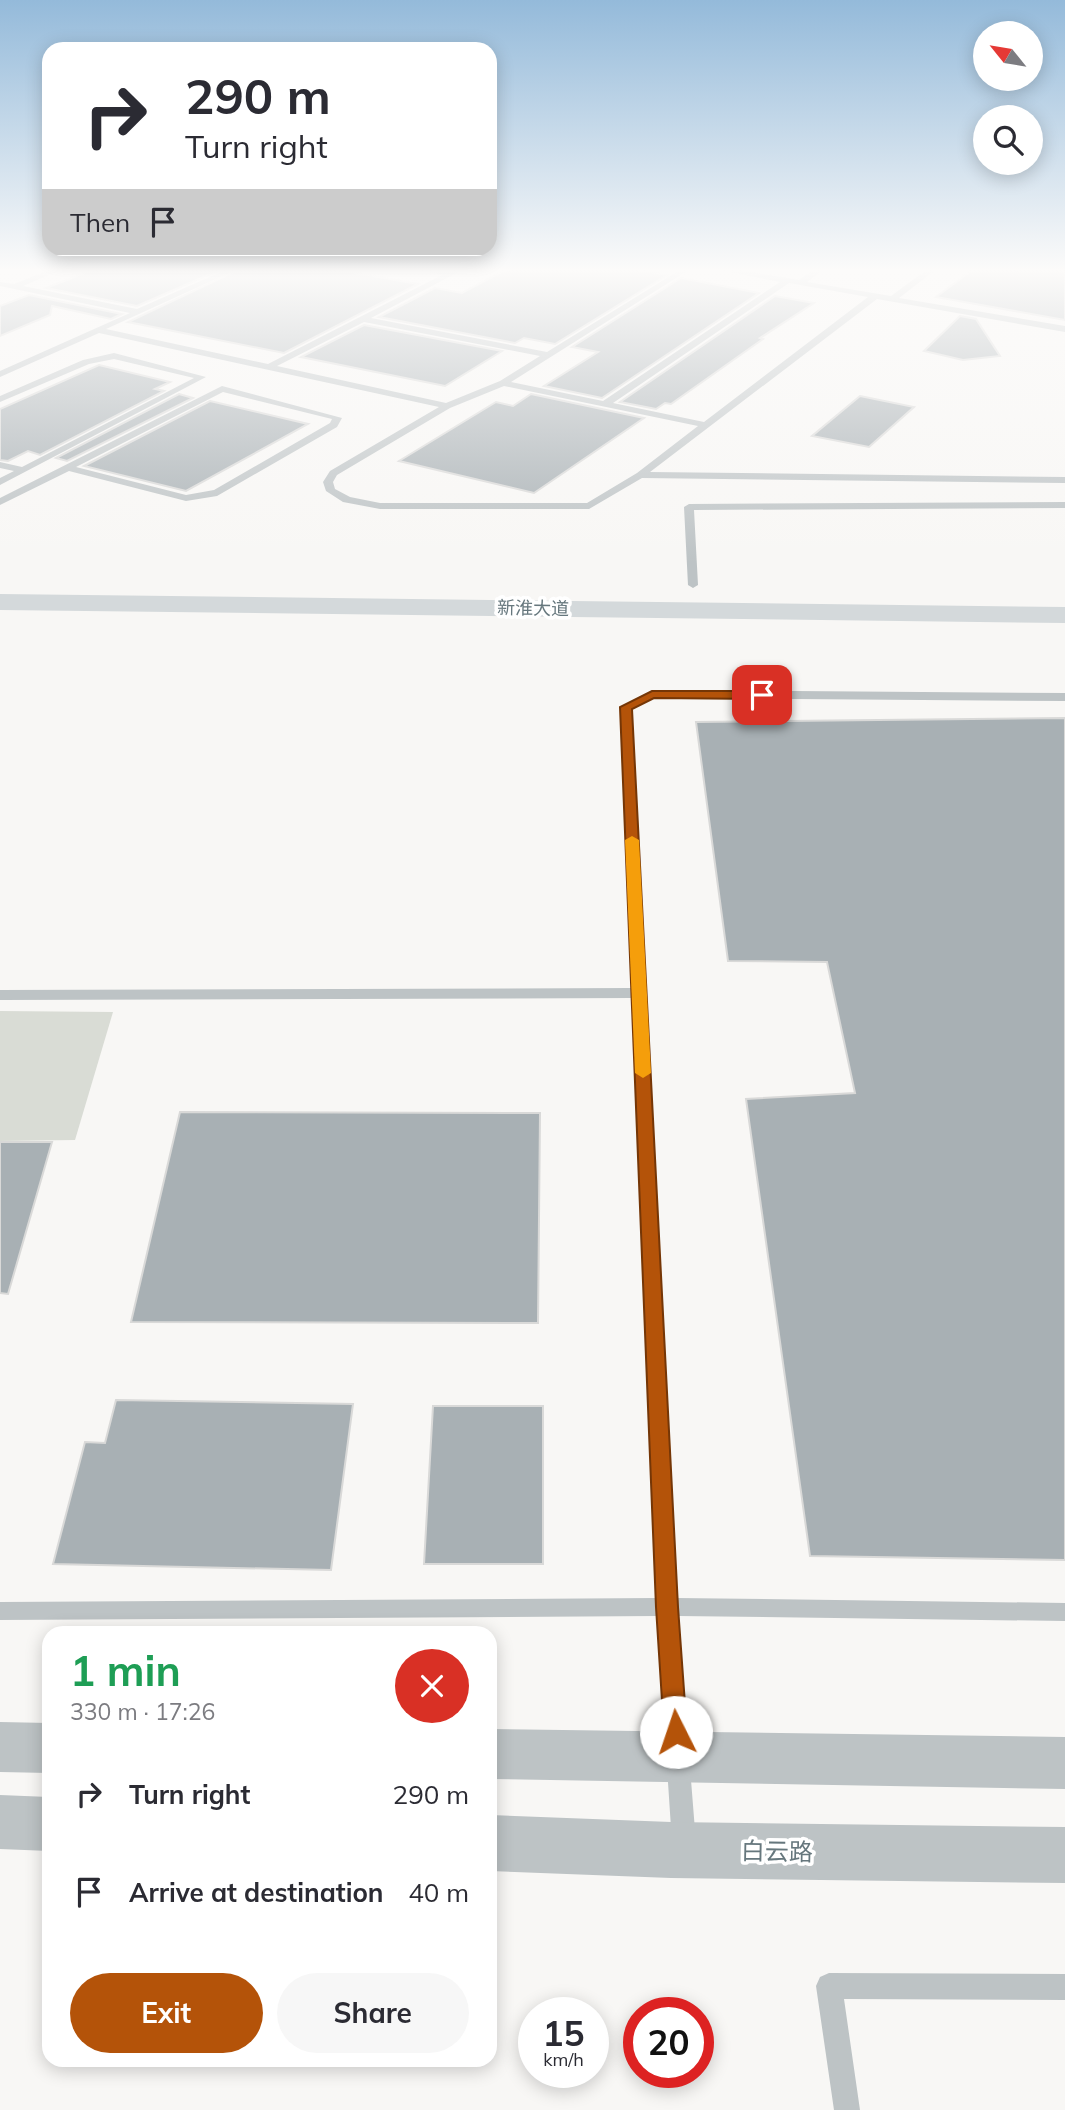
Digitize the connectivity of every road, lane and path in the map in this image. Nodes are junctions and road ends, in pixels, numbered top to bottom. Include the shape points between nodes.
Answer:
1 (17, 366) edge
2 (76, 366) edge
3 (158, 366) edge
4 (530, 366) edge
5 (661, 366) edge
6 (782, 366) edge
7 (269, 367) edge
8 (0, 374) edge
9 (194, 383) junction
10 (503, 383) junction
11 (222, 389) junction
12 (0, 399) edge
13 (605, 404) junction
14 (447, 406) junction
15 (705, 425) junction
16 (0, 465) edge
17 (69, 468) junction
18 (22, 470) junction
19 (640, 475) junction
20 (1065, 480) edge
21 (0, 482) edge
22 (0, 502) edge
23 (1065, 505) edge
24 (0, 578) edge
25 (693, 585) junction
26 (776, 586) dead end
27 (0, 602) edge
28 (1065, 615) edge
29 (1065, 697) edge
30 (639, 993) junction
31 (0, 995) edge
32 (667, 1607) junction
33 (0, 1611) edge
34 (1065, 1612) edge
35 (0, 1747) edge
36 (42, 1748) edge
37 (497, 1754) edge
38 (678, 1757) junction
39 (1065, 1763) edge
40 (0, 1822) edge
41 (42, 1824) edge
42 (497, 1843) edge
43 (684, 1850) junction
44 (1065, 1855) edge
45 (1065, 1987) edge
46 (848, 2110) edge

1 - 8 lane
2 - 12 lane
3 - 9 lane via 202,377
4 - 10 lane
5 - 13 lane
6 - 15 lane
7 - 14 lane
9 - 11 lane
9 - 18 lane
10 - 13 lane
10 - 14 lane
11 - 17 lane
11 - 17 lane via 337,418 334,425 217,493 186,498
13 - 15 lane
14 - 19 lane via 333,473 328,482 331,491 346,500 380,506 589,506
15 - 19 lane
16 - 18 lane
17 - 22 lane
18 - 21 lane
19 - 20 lane
23 - 25 lane via 689,507
24 - 25 main road, 新淮大道
25 - 26 main road, 新淮大道
27 - 28 main road, 新淮大道
29 - 30 lane via 652,694 626,707
30 - 31 lane
30 - 32 lane
32 - 33 lane
32 - 34 lane
32 - 38 lane
35 - 36 street
37 - 38 street
38 - 39 street
38 - 43 lane
40 - 41 street
42 - 43 street, 白云路
43 - 44 street, 白云路
45 - 46 lane via 829,1986

